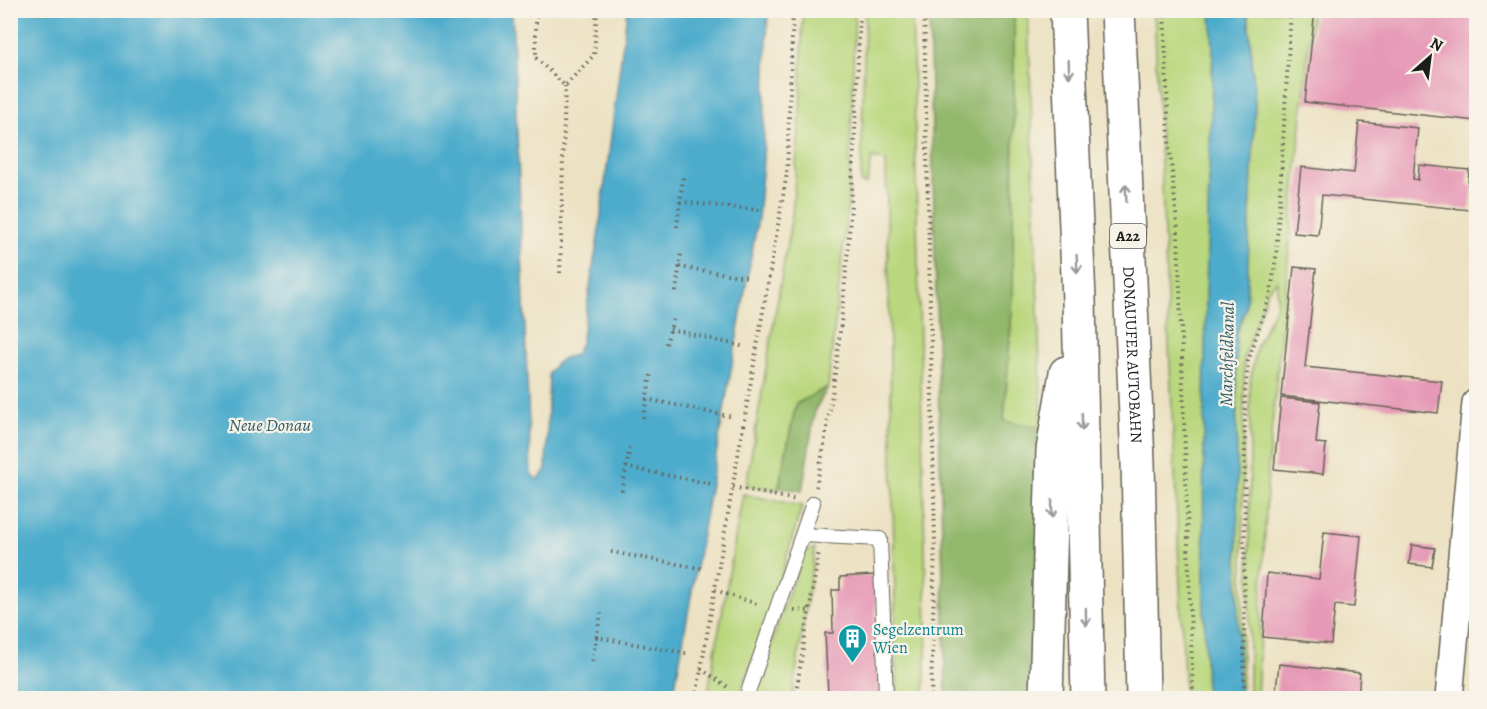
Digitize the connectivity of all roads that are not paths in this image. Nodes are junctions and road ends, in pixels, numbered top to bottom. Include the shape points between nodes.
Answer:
1 (1067, 10) edge
2 (1118, 10) edge
3 (1079, 300) junction
4 (1476, 403) edge
5 (813, 503) road end
6 (1139, 524) junction
7 (803, 535) junction
8 (747, 696) edge
9 (886, 699) edge
10 (1046, 699) edge
11 (1088, 699) edge
12 (1143, 699) edge
13 (1167, 699) edge
14 (1449, 699) edge

1 -> 3 highway
6 -> 2 highway, DONAUUFER AUTOBAHN / A22
3 -> 10 highway via 1053,450
3 -> 11 highway
4 - 14 street
5 - 7 lane
6 - 12 highway, DONAUUFER AUTOBAHN / A22
6 - 13 highway
7 - 8 lane
7 - 9 lane via 880,539

